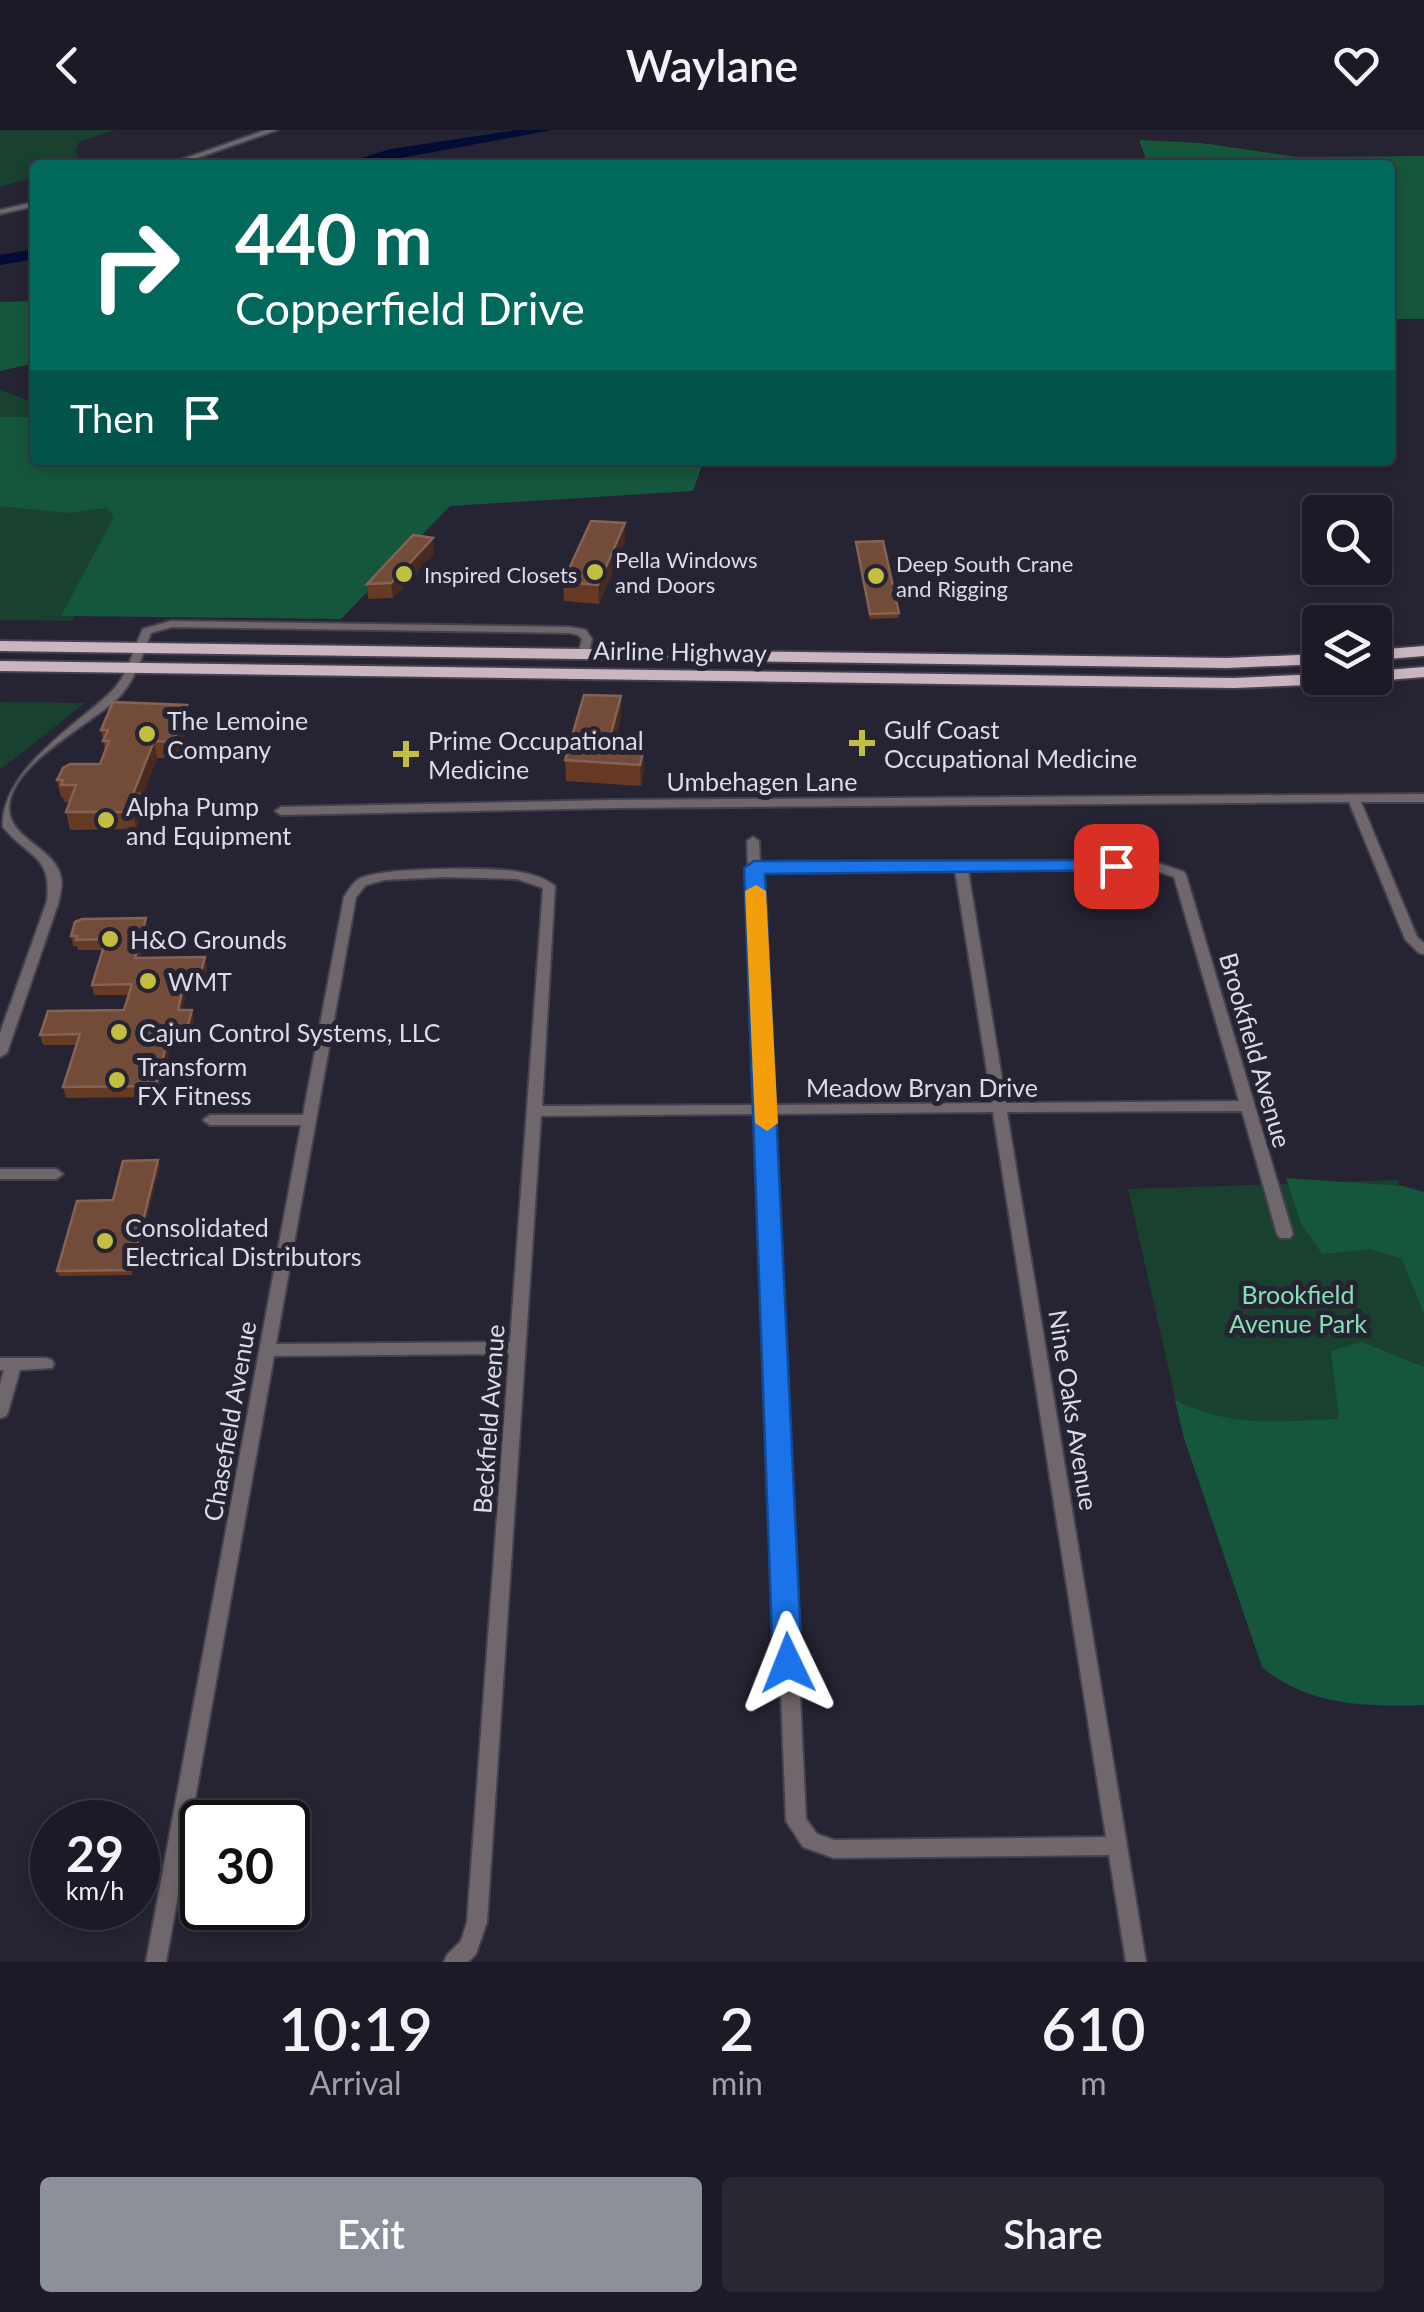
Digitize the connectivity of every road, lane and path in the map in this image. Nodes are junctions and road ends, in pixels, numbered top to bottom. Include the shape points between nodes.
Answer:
1 (272, 130) edge
2 (185, 160) edge
3 (30, 205) edge
4 (0, 212) edge
5 (0, 646) edge
6 (139, 648) junction
7 (1424, 651) edge
8 (1392, 654) edge
9 (962, 660) junction
10 (1302, 660) edge
11 (0, 666) edge
12 (130, 668) junction
13 (1424, 672) edge
14 (1392, 675) edge
15 (682, 676) junction
16 (1302, 680) edge
17 (1353, 798) junction
18 (1424, 798) edge
19 (281, 811) dead end
20 (753, 841) dead end
21 (961, 867) junction
22 (754, 868) junction
23 (353, 890) joint
24 (1424, 950) edge
25 (0, 1053) edge
26 (1249, 1106) junction
27 (1000, 1109) junction
28 (766, 1110) junction
29 (536, 1112) junction
30 (210, 1120) dead end
31 (310, 1120) junction
32 (0, 1174) edge
33 (56, 1174) dead end
34 (1285, 1234) dead end
35 (518, 1348) junction
36 (268, 1350) junction
37 (7, 1364) edge
38 (46, 1364) dead end
39 (0, 1412) edge
40 (1118, 1846) junction
41 (461, 1954) edge
42 (156, 1962) edge
43 (1136, 1962) edge

1 - 2 street
3 - 4 street
5 - 6 highway, Airline Highway
6 - 9 highway, Airline Highway
6 - 12 street
7 - 8 highway
9 - 10 highway, Airline Highway
9 - 15 highway via 960,670 948,674
11 - 12 highway, Airline Highway
12 - 15 highway, Airline Highway
12 - 25 street via 118,690 9,785 3,806 8,824 55,878
13 - 14 highway
15 - 16 highway, Airline Highway
17 - 18 street, Umbehagen Lane
17 - 19 street, Umbehagen Lane
17 - 24 street via 1412,938
20 - 22 street
21 - 22 street
21 - 26 street, Brookfield Avenue via 1155,866 1184,878
21 - 27 street, Nine Oaks Avenue
22 - 28 street
23 - 29 street, Beckfield Avenue via 383,876 517,875 549,886
23 - 31 street, Chasefield Avenue
26 - 27 street, Meadow Bryan Drive
26 - 34 street, Brookfield Avenue
27 - 28 street, Meadow Bryan Drive
27 - 40 street, Nine Oaks Avenue
28 - 29 street, Meadow Bryan Drive
28 - 40 street via 792,1798 800,1828 810,1841 834,1849
29 - 35 street, Beckfield Avenue
30 - 31 street
31 - 36 street, Chasefield Avenue
32 - 33 street
35 - 36 street
35 - 41 street, Beckfield Avenue via 477,1922
36 - 42 street, Chasefield Avenue
37 - 38 street
37 - 39 street
40 - 43 street, Nine Oaks Avenue

